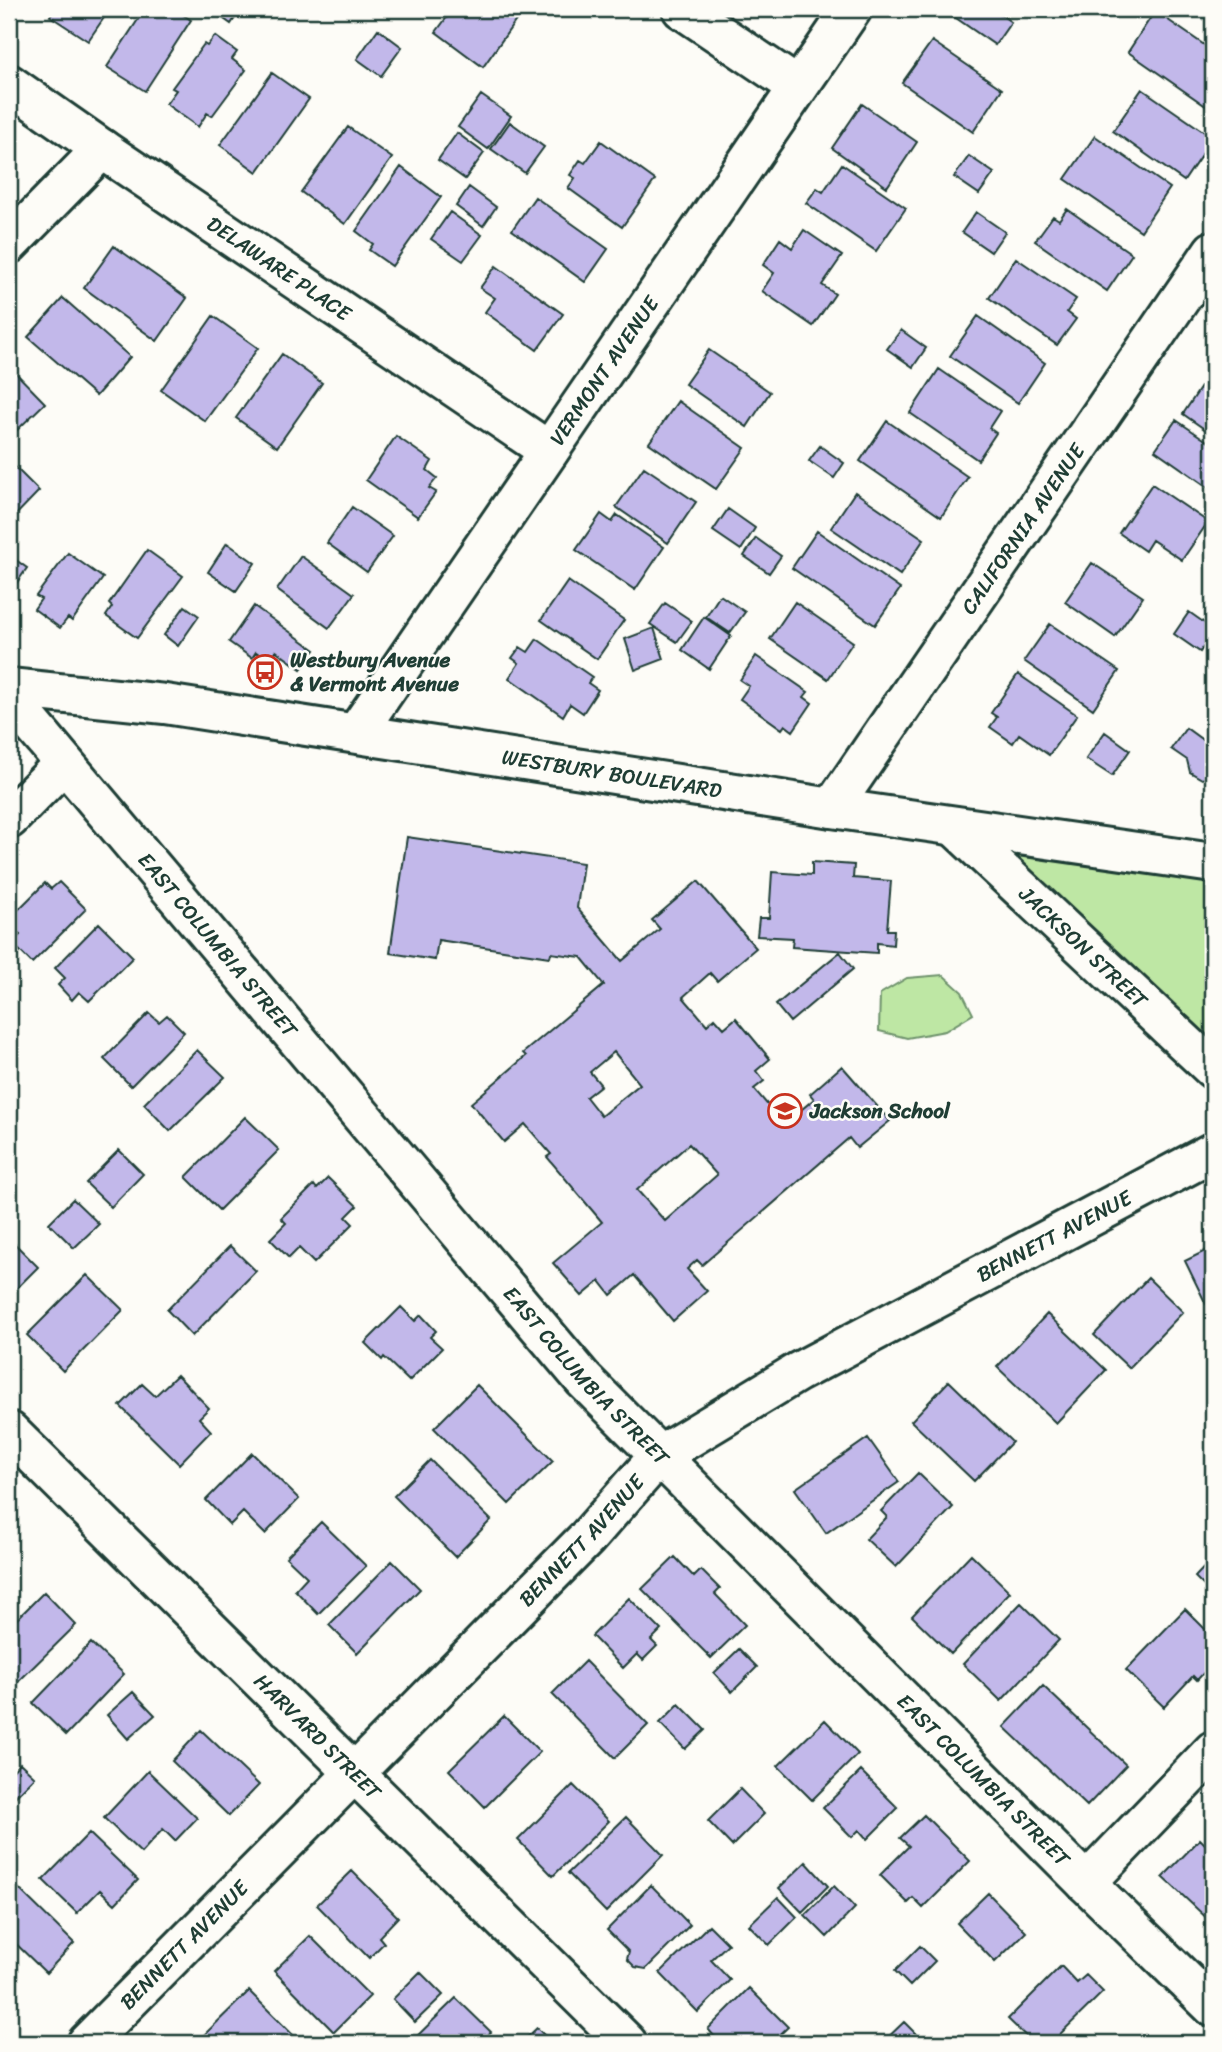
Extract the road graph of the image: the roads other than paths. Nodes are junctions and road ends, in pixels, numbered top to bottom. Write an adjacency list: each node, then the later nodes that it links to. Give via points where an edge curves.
1 (682, 9): 4 (street)
2 (852, 9): 4 (street, VERMONT AVENUE)
3 (9, 84): 5 (street, DELAWARE PLACE)
4 (798, 87): 8 (street, VERMONT AVENUE)
5 (102, 149): 6 (street); 8 (street, DELAWARE PLACE)
6 (9, 244)
7 (1213, 251): 13 (street, CALIFORNIA AVENUE)
8 (549, 451): 11 (street, VERMONT AVENUE)
9 (9, 688): 11 (street, WESTBURY BOULEVARD, via 164,704)
10 (9, 697): 12 (street, EAST COLUMBIA STREET)
11 (356, 733): 13 (street, WESTBURY BOULEVARD)
12 (64, 763): 14 (street); 20 (street, EAST COLUMBIA STREET, via 584,1380)
13 (832, 808): 15 (street, WESTBURY BOULEVARD)
14 (9, 819)
15 (954, 826): 16 (street, WESTBURY BOULEVARD); 17 (street, JACKSON STREET)
16 (1213, 863)
17 (1213, 1069)
18 (1213, 1152): 20 (street, BENNETT AVENUE, via 798,1372)
19 (9, 1431): 22 (street, HARVARD STREET)
20 (659, 1456): 22 (street, BENNETT AVENUE, via 587,1538); 23 (street, EAST COLUMBIA STREET)
21 (1213, 1751): 23 (street)
22 (353, 1772): 25 (street, BENNETT AVENUE); 26 (street, HARVARD STREET)
23 (1086, 1883): 24 (street, EAST COLUMBIA STREET)
24 (1213, 2007)
25 (87, 2043)
26 (627, 2043)

